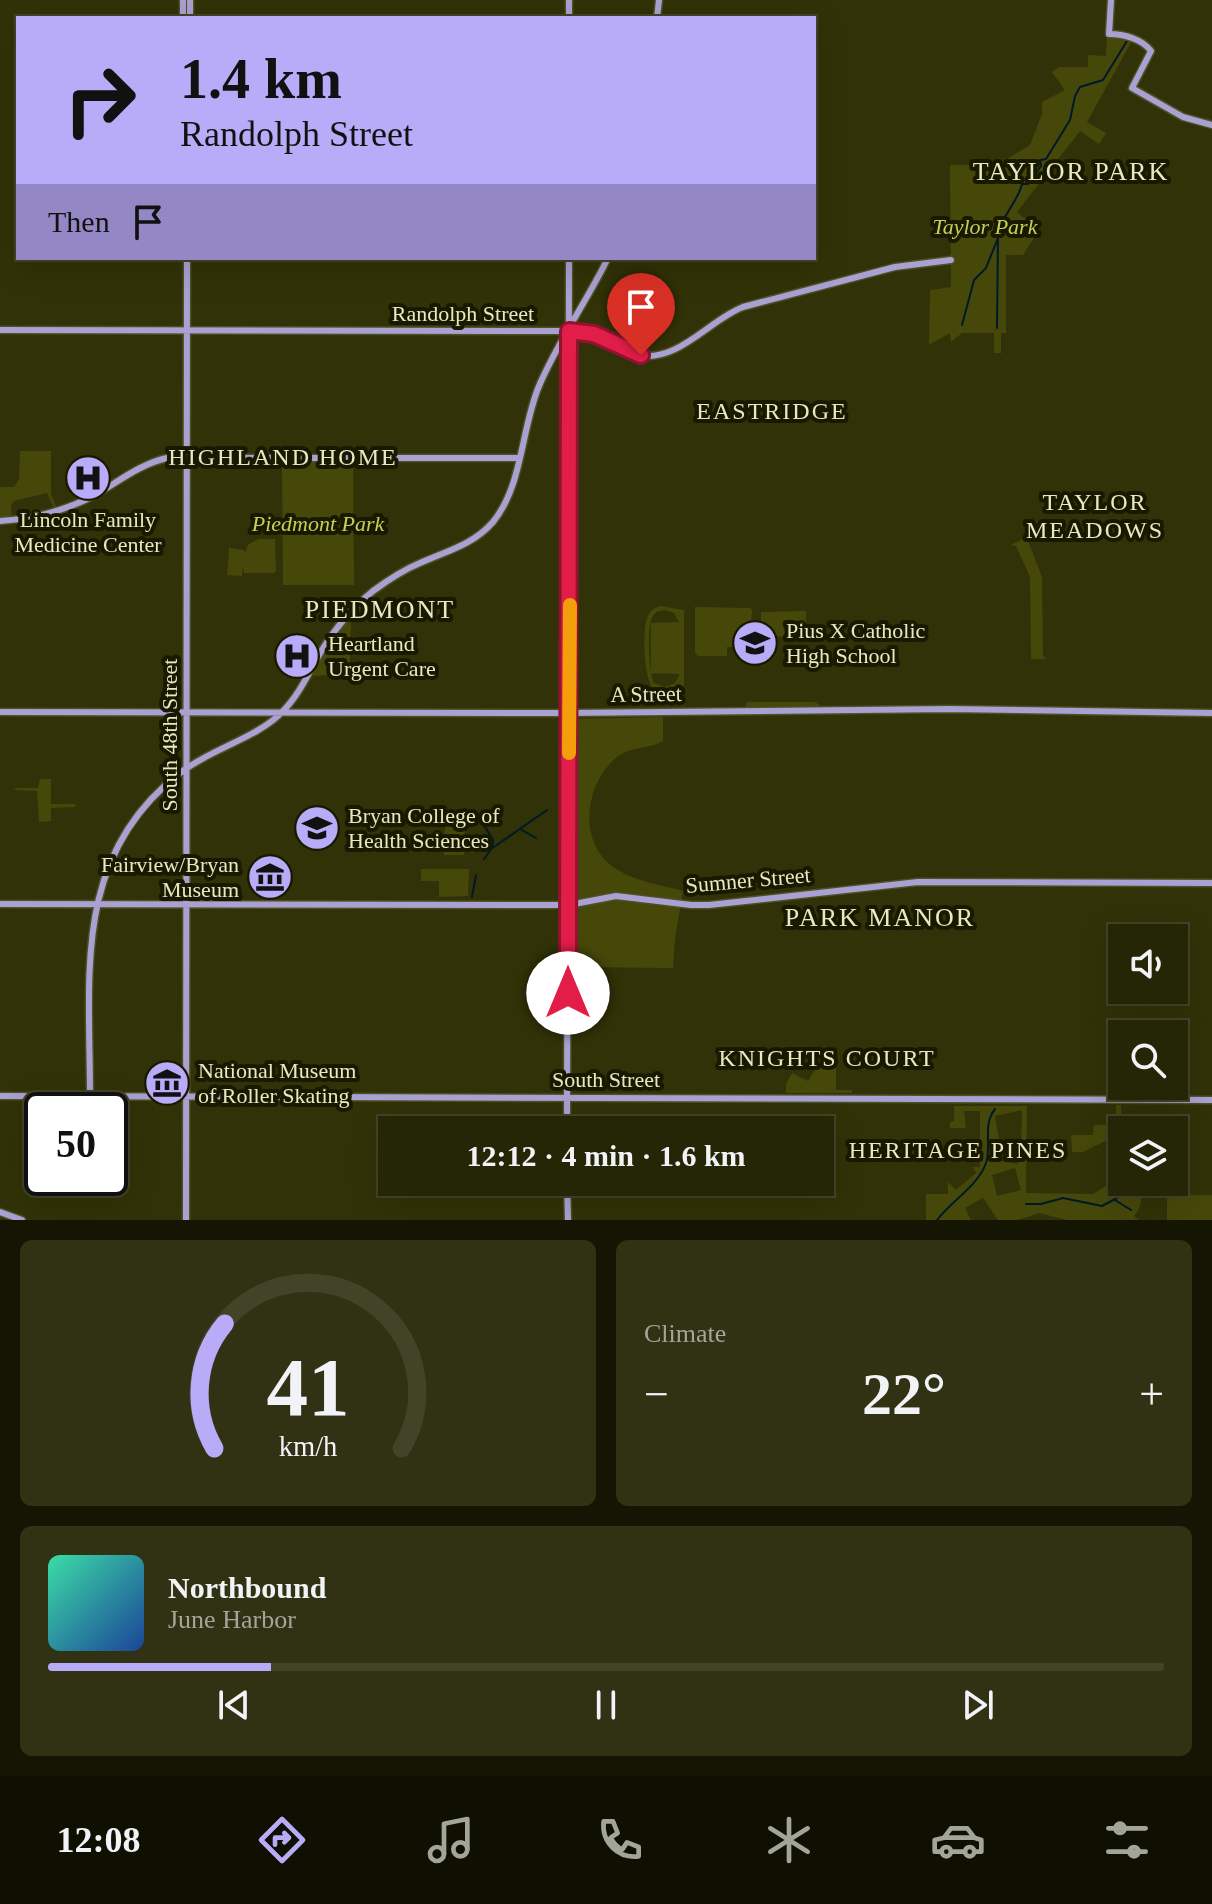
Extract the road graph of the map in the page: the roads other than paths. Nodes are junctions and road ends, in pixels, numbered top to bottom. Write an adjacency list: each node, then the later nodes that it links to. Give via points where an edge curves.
1 (1109, 2): 2 (main road, via 1109,34 1127,36 1150,50 1132,88 1187,119)
2 (1212, 125)
3 (187, 260): 10 (main road, South 48th Street)
4 (569, 260): 7 (main road)
5 (607, 260): 8 (main road)
6 (951, 260): 11 (main road, Randolph Street, via 909,264 743,307 659,355 636,354 594,334)
7 (569, 305): 8 (main road); 11 (main road)
8 (581, 308): 11 (main road)
9 (0, 330): 10 (main road, Randolph Street)
10 (187, 330): 11 (main road, Randolph Street); 12 (main road, South 48th Street)
11 (569, 331): 13 (main road, via 537,392); 18 (main road)
12 (187, 458): 13 (main road); 14 (main road, via 148,464 85,500 50,513); 17 (main road, South 48th Street)
13 (519, 458): 16 (main road, via 509,494 490,524 468,544 411,567 362,601 333,633)
14 (0, 521)
15 (0, 712): 17 (main road, A Street)
16 (283, 712): 17 (main road, A Street); 18 (main road, A Street); 20 (main road)
17 (188, 713): 20 (main road, South 48th Street)
18 (569, 713): 19 (main road, A Street, via 950,709); 25 (main road)
19 (1212, 715)
20 (187, 767): 23 (main road, via 132,823 105,873); 24 (main road, South 48th Street)
21 (1212, 883): 25 (main road, Sumner Street, via 918,882 709,905 628,896)
22 (0, 904): 23 (main road, Sumner Street)
23 (96, 904): 24 (main road, Sumner Street); 26 (main road)
24 (186, 904): 25 (main road, Sumner Street); 30 (main road, South 48th Street)
25 (569, 905): 31 (main road)
26 (90, 1092)
27 (0, 1096): 28 (main road, South Street)
28 (24, 1096)
29 (128, 1096): 30 (main road, South Street)
30 (185, 1096): 31 (main road, South Street); 37 (main road, South 48th Street)
31 (568, 1097): 32 (main road, South Street); 33 (main road)
32 (1212, 1100)
33 (567, 1116)
34 (567, 1196): 38 (main road)
35 (0, 1212): 36 (main road)
36 (22, 1220)
37 (184, 1220)
38 (568, 1220)

